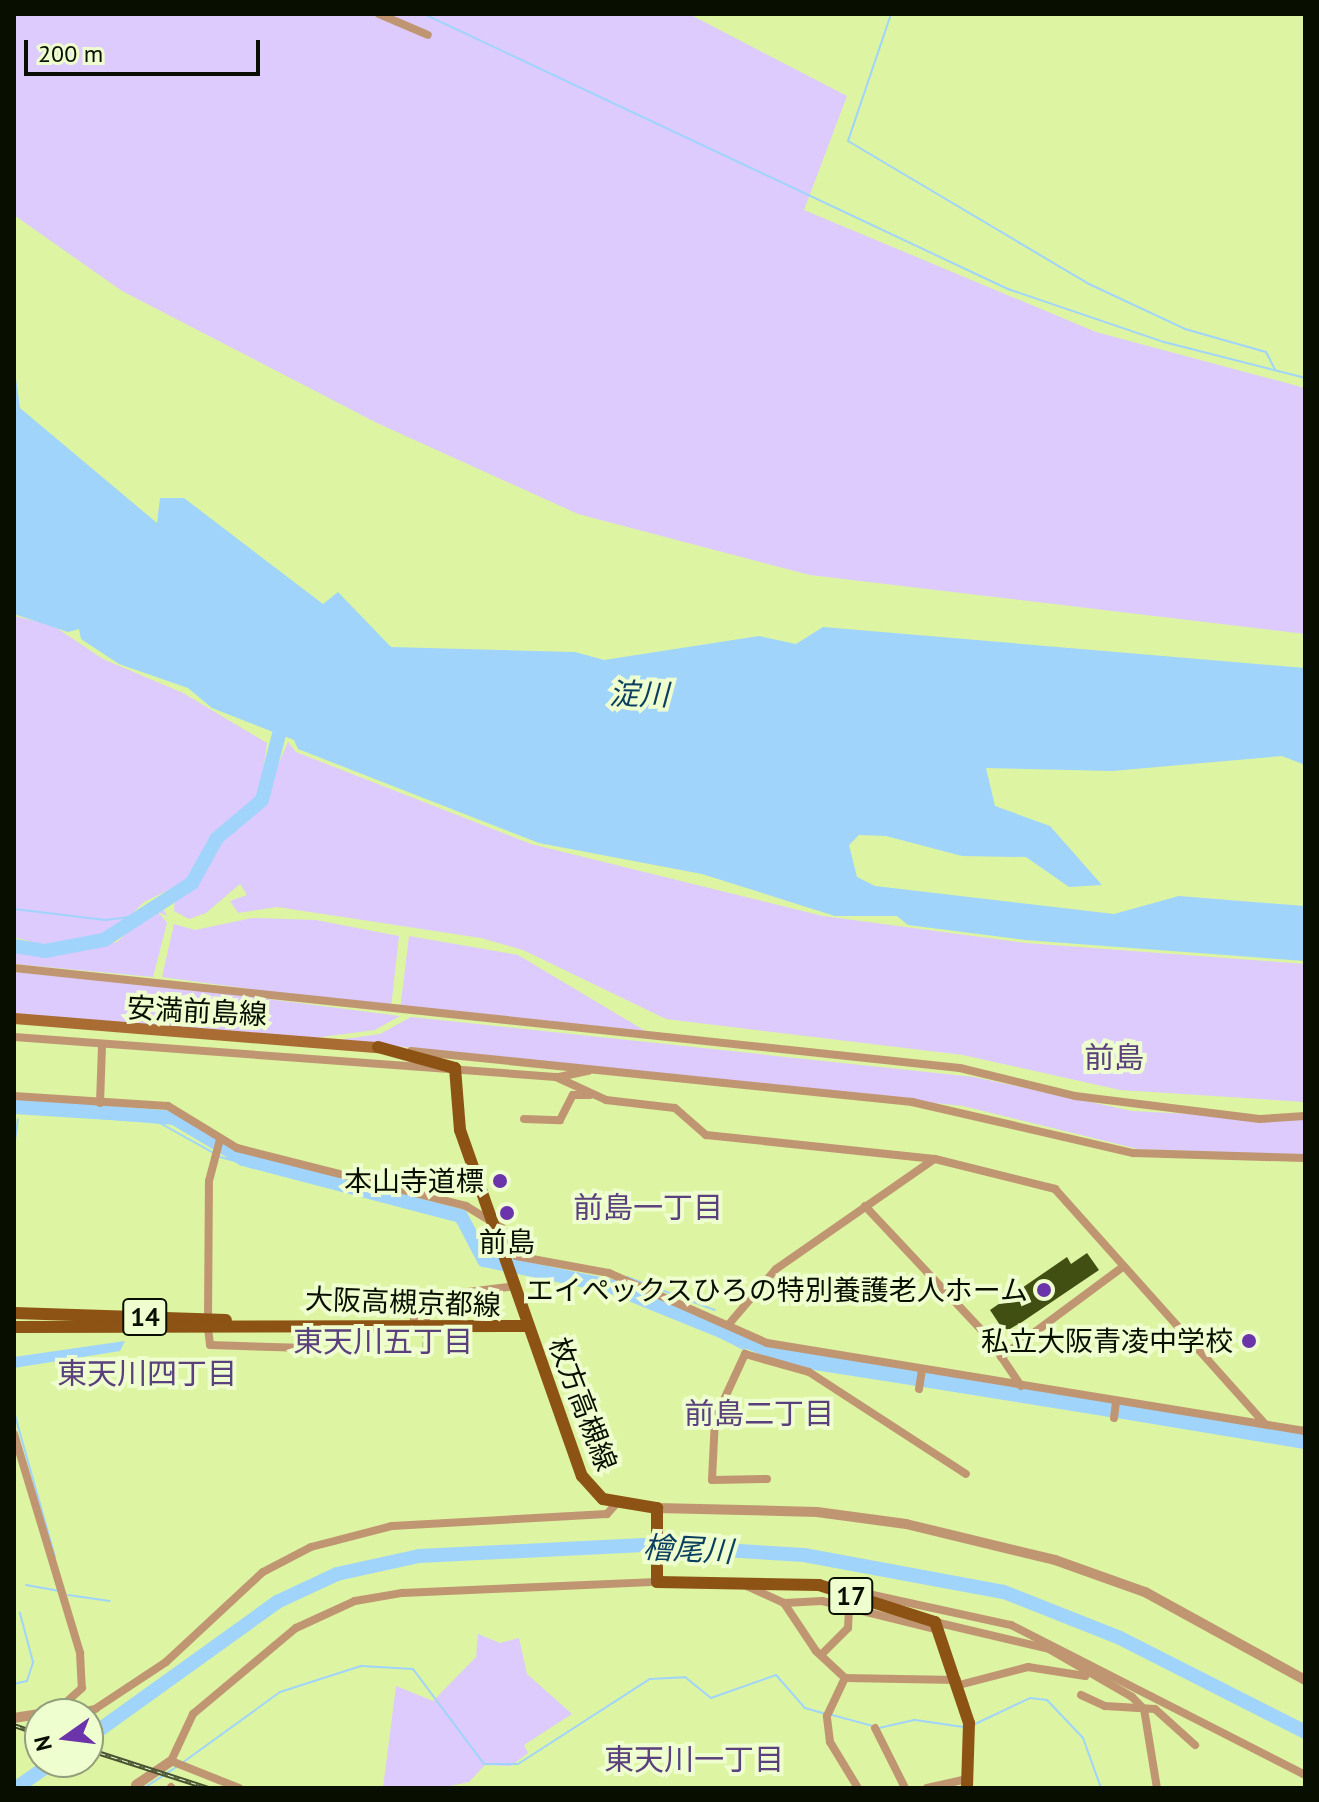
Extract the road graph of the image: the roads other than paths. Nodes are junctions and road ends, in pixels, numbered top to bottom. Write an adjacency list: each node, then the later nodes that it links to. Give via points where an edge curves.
1 (379, 14): 2 (street)
2 (428, 35)
3 (14, 968): 14 (street, via 960,1068 1075,1096 1260,1119)
4 (14, 1018): 7 (main road, 安満前島線)
5 (14, 1037): 6 (street)
6 (102, 1047): 8 (street); 13 (street)
7 (378, 1047): 8 (main road); 9 (street)
8 (455, 1068): 10 (street); 20 (main road, 枚方高槻線, via 460,1130)
9 (593, 1070): 10 (street); 17 (street, via 912,1102 1133,1153)
10 (556, 1077): 11 (street)
11 (594, 1094): 15 (street, via 573,1095 560,1120); 18 (street, via 675,1108 706,1135)
12 (14, 1097): 13 (street)
13 (100, 1103): 16 (street, via 168,1106)
14 (1305, 1116)
15 (524, 1119)
16 (220, 1139): 20 (street, via 466,1206); 27 (street, via 212,1152)
17 (1305, 1158)
18 (935, 1159): 19 (street); 22 (street, via 1055,1189)
19 (865, 1206): 28 (street, via 776,1269); 34 (street)
20 (495, 1227): 21 (street); 23 (main road, 枚方高槻線)
21 (521, 1257): 23 (street); 28 (street, via 609,1273)
22 (1120, 1269): 34 (street); 41 (street)
23 (516, 1284): 24 (street); 30 (main road, 枚方高槻線)
24 (436, 1296): 26 (street); 29 (street, via 416,1305)
25 (14, 1313): 27 (main road, 大阪高槻京都線 / 14)
26 (427, 1317)
27 (208, 1324): 29 (main road, 大阪高槻京都線 / 14); 31 (main road, 大阪高槻京都線 / 14); 33 (street, via 210,1345)
28 (729, 1324): 32 (street)
29 (413, 1325): 30 (main road, 大阪高槻京都線 / 14)
30 (527, 1326): 46 (main road, 枚方高槻線, via 582,1476 592,1492)
31 (14, 1327)
32 (767, 1343): 35 (street); 36 (street)
33 (307, 1348)
34 (1001, 1357): 37 (street)
35 (763, 1359): 44 (street, via 809,1372); 45 (street, via 745,1354 724,1389 711,1473 716,1481)
36 (922, 1369): 37 (street); 38 (street)
37 (1021, 1386): 39 (street)
38 (919, 1389)
39 (1116, 1401): 40 (street); 41 (street)
40 (1114, 1418)
41 (1265, 1424): 42 (street)
42 (1305, 1431)
43 (14, 1434): 60 (street, via 80,1653 82,1688)
44 (966, 1474)
45 (767, 1479)
46 (616, 1504): 47 (main road, 枚方高槻線); 61 (street, via 607,1514 392,1526 311,1547 263,1572 166,1662)
47 (657, 1508): 48 (main road); 57 (street, via 817,1512 906,1524 1055,1560 1145,1592)
48 (657, 1575): 49 (main road, 17); 65 (street, via 355,1601 296,1628 193,1714)
49 (741, 1582): 50 (main road, 17); 51 (street)
50 (819, 1585): 53 (main road, 17); 66 (street, via 1011,1625)
51 (784, 1603): 52 (street, via 822,1601); 54 (street)
52 (849, 1611): 53 (street); 54 (street, via 848,1628)
53 (937, 1626): 56 (street, via 1049,1649); 58 (main road)
54 (821, 1655): 55 (street)
55 (845, 1678): 58 (street); 70 (street, via 827,1716 830,1742)
56 (1093, 1678): 58 (street, via 1028,1667); 62 (street)
57 (1305, 1680)
58 (958, 1682): 67 (main road, via 970,1725)
59 (1081, 1695): 62 (street, via 1105,1706)
60 (71, 1698)
61 (104, 1703)
62 (1139, 1704): 64 (street, via 1170,1719); 73 (street)
63 (875, 1728): 71 (street)
64 (1195, 1745)
65 (171, 1761): 68 (street); 69 (street)
66 (1305, 1775)
67 (967, 1783): 72 (street)
68 (132, 1787)
69 (239, 1788)
70 (858, 1788)
71 (905, 1788)
72 (927, 1788)
73 (1157, 1788)

